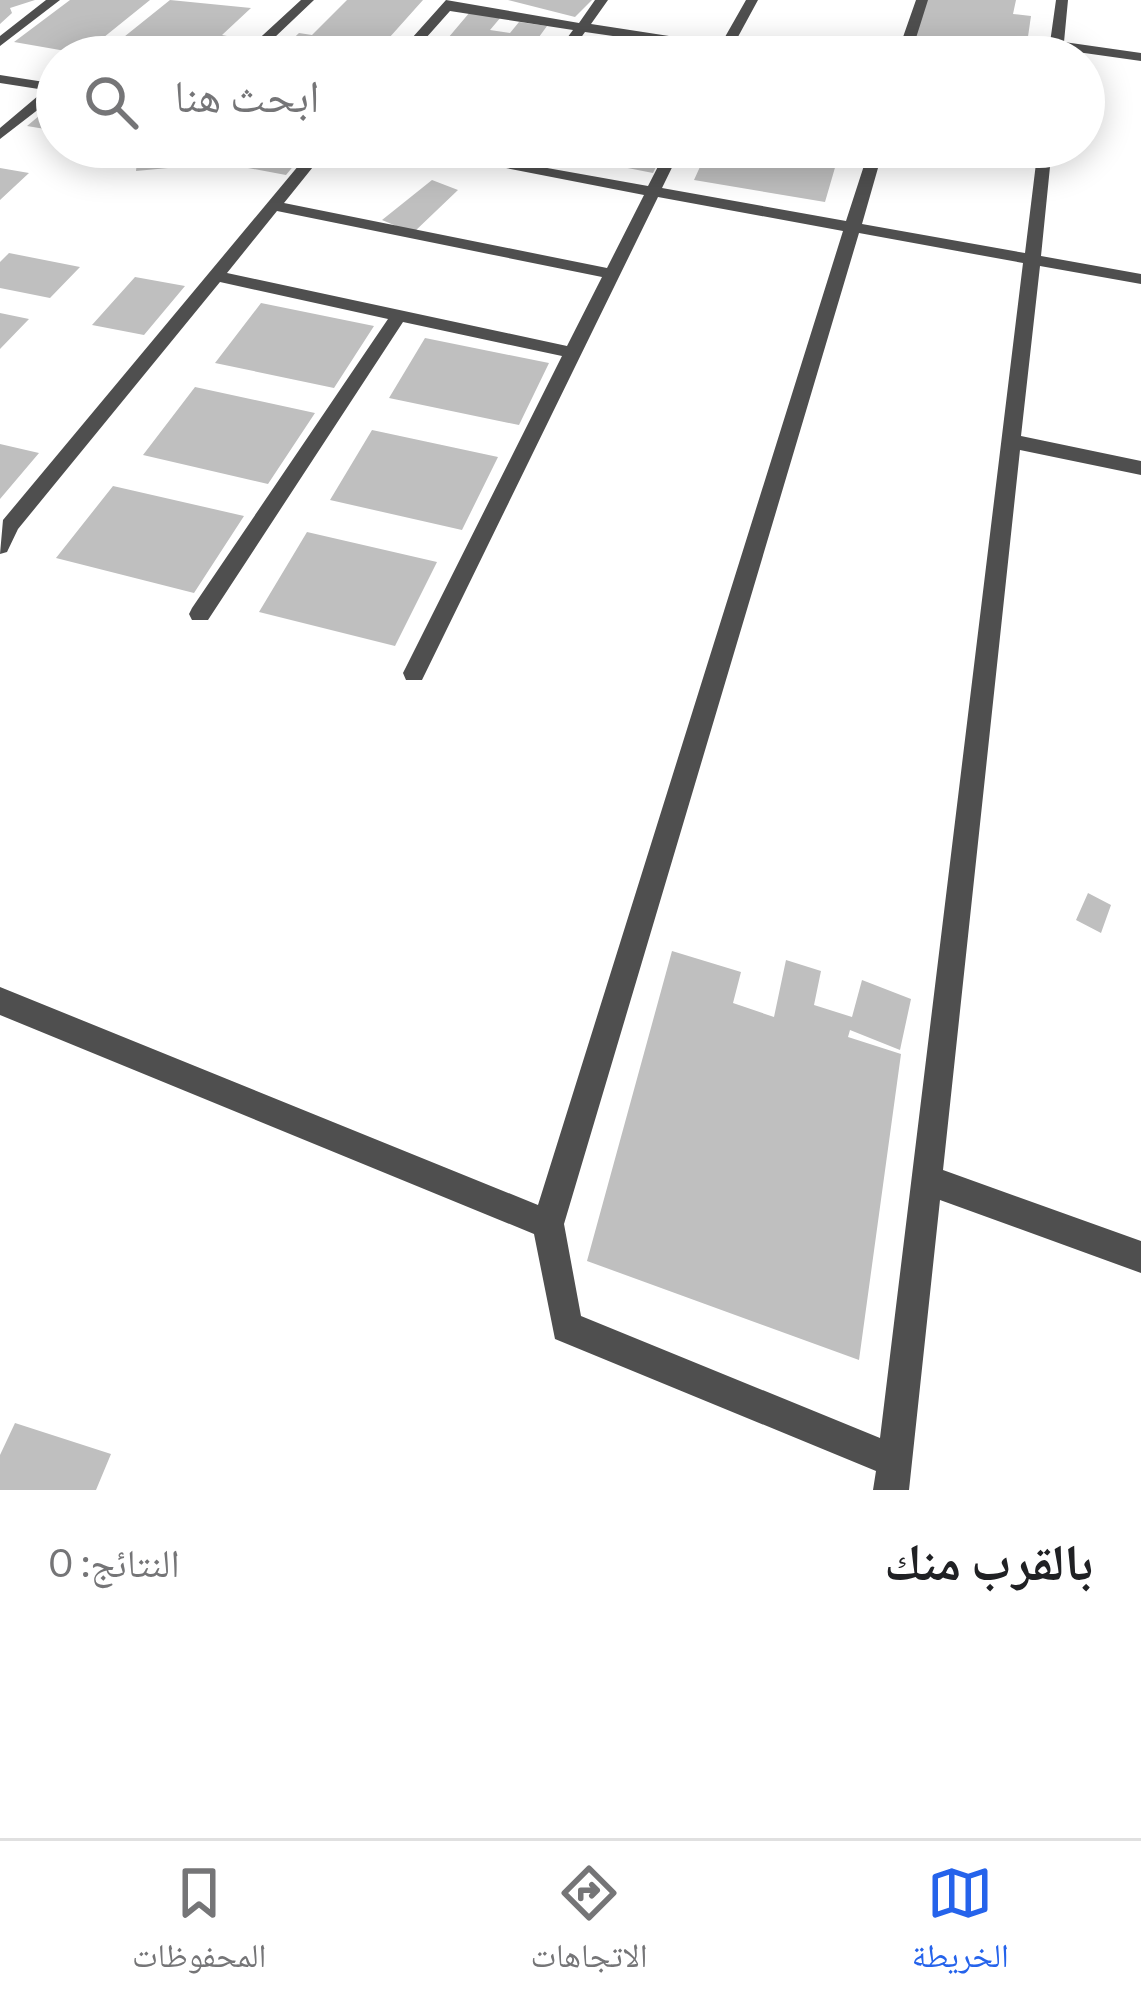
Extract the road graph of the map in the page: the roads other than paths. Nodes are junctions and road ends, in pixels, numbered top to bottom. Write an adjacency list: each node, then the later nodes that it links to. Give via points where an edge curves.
1 (54, 0): 16 (street)
2 (308, 0): 9 (street)
3 (602, 0): 8 (street)
4 (752, 0): 13 (street)
5 (922, 0): 14 (street)
6 (1062, 0): 15 (street)
7 (450, 3): 8 (street); 10 (street)
8 (580, 27): 11 (street); 12 (street)
9 (269, 36)
10 (421, 36)
11 (574, 36)
12 (629, 36)
13 (732, 36)
14 (910, 36)
15 (1058, 36)
16 (0, 42)
17 (1105, 54): 18 (street)
18 (1141, 57)
19 (0, 79): 20 (street)
20 (36, 85)
21 (36, 105): 22 (street)
22 (0, 135)
23 (305, 168): 29 (street)
24 (557, 168): 28 (street)
25 (664, 168): 28 (street)
26 (871, 168): 30 (street)
27 (1043, 168): 31 (street)
28 (653, 190): 30 (street); 32 (street)
29 (274, 206): 32 (street); 33 (street)
30 (854, 225): 31 (street); 44 (street)
31 (1033, 257): 34 (street); 37 (street)
32 (612, 274): 36 (street)
33 (216, 276): 35 (street); 39 (street)
34 (1141, 279)
35 (399, 316): 36 (street); 40 (street)
36 (573, 353): 41 (street)
37 (1011, 441): 38 (street); 43 (street)
38 (1141, 467)
39 (0, 546)
40 (200, 614)
41 (414, 673)
42 (0, 1001): 44 (street)
43 (927, 1180): 45 (street); 46 (street)
44 (548, 1224): 46 (street, via 567,1327)
45 (1141, 1257)
46 (893, 1476)

